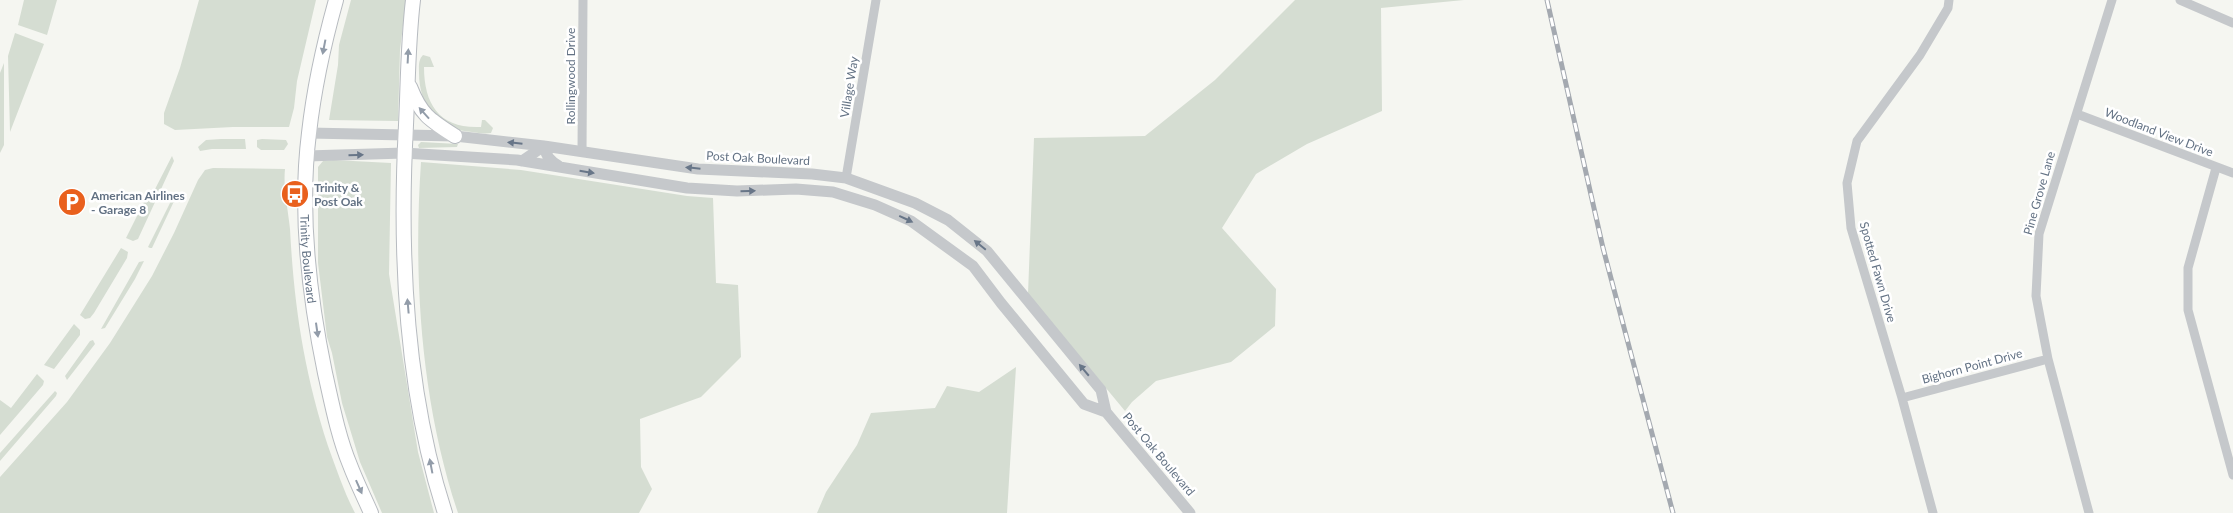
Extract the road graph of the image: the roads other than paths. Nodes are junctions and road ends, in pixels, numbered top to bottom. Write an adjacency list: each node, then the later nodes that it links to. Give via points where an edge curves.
1 (336, 0): 11 (main road, Trinity Boulevard, one-way to 11)
2 (413, 0): 9 (main road, one-way to 2)
3 (583, 0): 15 (street, Rollingwood Drive)
4 (876, 0): 22 (street, Village Way)
5 (1949, 0): 25 (street, Spotted Fawn Drive, via 1948,8 1920,54 1857,141 1847,184 1851,228)
6 (2112, 0): 10 (street, Pine Grove Lane)
7 (2180, 0): 8 (street)
8 (2233, 23)
9 (406, 79): 12 (main road); 13 (main road, one-way to 9, via 431,121 417,106)
10 (2077, 114): 20 (street, Woodland View Drive); 24 (street, Pine Grove Lane, via 2039,234 2036,296)
11 (309, 133): 12 (street, Post Oak Boulevard); 17 (main road, Trinity Boulevard)
12 (405, 134): 13 (street, Post Oak Boulevard); 16 (main road)
13 (455, 136): 14 (street, Post Oak Boulevard, one-way to 13)
14 (544, 146): 15 (street, Post Oak Boulevard); 18 (street); 19 (street, via 551,161)
15 (582, 152): 22 (street, Post Oak Boulevard, one-way to 15, via 698,169)
16 (404, 153): 17 (street, Post Oak Boulevard, one-way to 16); 18 (street, Post Oak Boulevard); 29 (main road, one-way to 16, via 434,478 414,379 404,230)
17 (307, 156): 28 (main road, Trinity Boulevard, one-way to 28, via 308,265 317,335 332,406 349,463)
18 (522, 161): 19 (street, Post Oak Boulevard)
19 (560, 167): 23 (street, Post Oak Boulevard, one-way to 23, via 687,188 738,191 796,189)
20 (2216, 168): 21 (street, Woodland View Drive); 27 (street, via 2188,268 2188,310)
21 (2233, 173)
22 (846, 178): 23 (street); 26 (street, Post Oak Boulevard, one-way to 22, via 1101,390 987,250 948,220 915,203)
23 (845, 196): 26 (street, Post Oak Boulevard, one-way to 26, via 912,221 973,266 1084,404)
24 (2048, 359): 25 (street, Bighorn Point Drive); 32 (street, Pine Grove Lane)
25 (1902, 398): 31 (street, Spotted Fawn Drive)
26 (1106, 412): 30 (street, Post Oak Boulevard)
27 (2233, 475)
28 (371, 513)
29 (445, 513)
30 (1190, 513)
31 (1933, 513)
32 (2089, 513)

